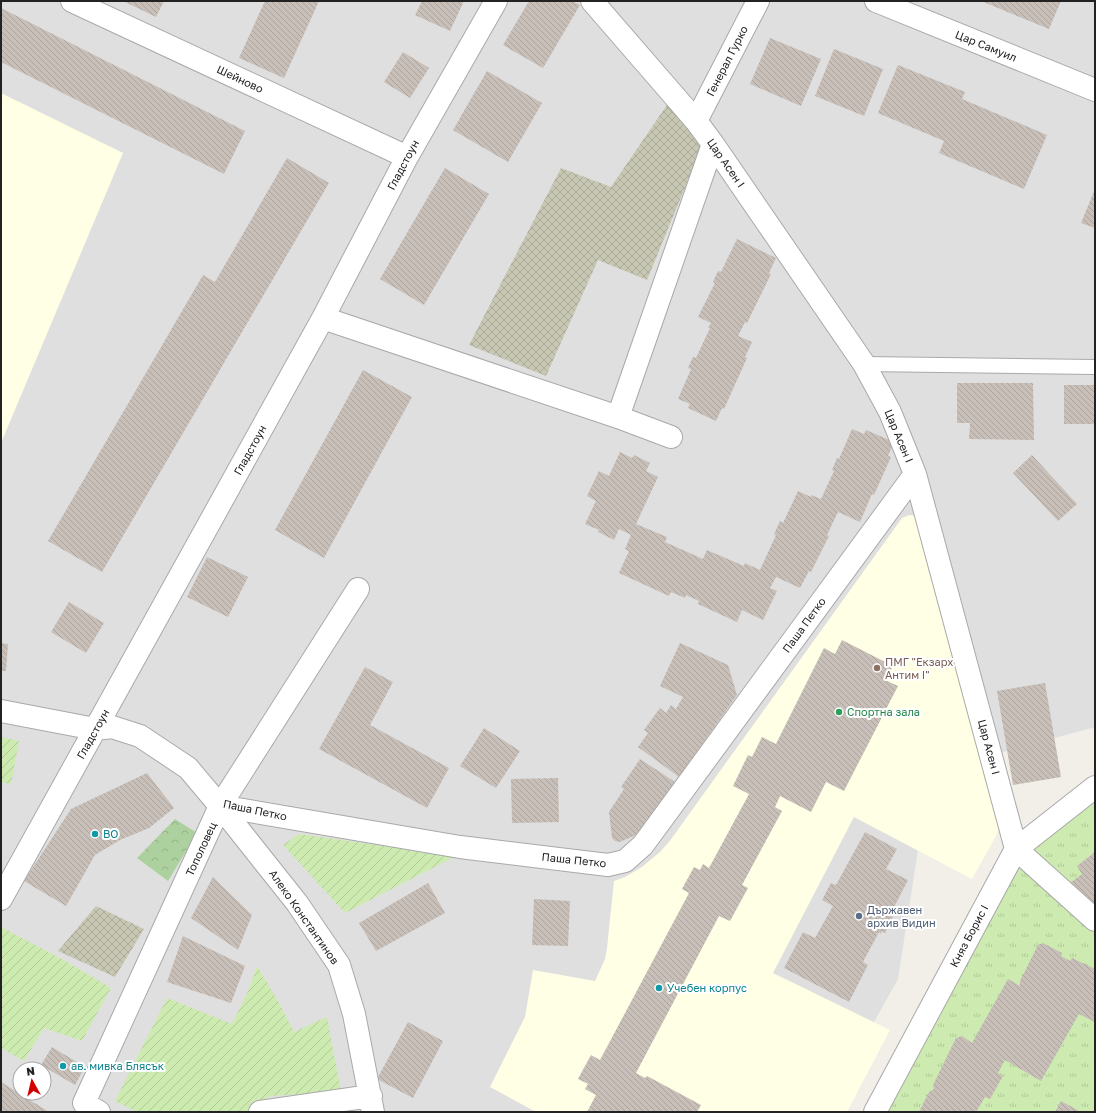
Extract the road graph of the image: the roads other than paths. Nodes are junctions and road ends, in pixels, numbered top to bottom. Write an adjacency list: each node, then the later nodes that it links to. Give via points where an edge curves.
1 (72, 1): 9 (street, Шейново)
2 (496, 1): 9 (street, Гладстоун)
3 (592, 1): 7 (street, Цар Асен I)
4 (758, 1): 7 (street, Генерал Гурко)
5 (876, 1): 6 (street, Цар Самуил)
6 (1095, 90)
7 (696, 122): 8 (street, Цар Асен I)
8 (713, 144): 11 (street, Цар Асен I); 13 (street)
9 (407, 157): 10 (street, Гладстоун)
10 (323, 318): 13 (street); 18 (street, Гладстоун)
11 (864, 364): 12 (lane); 15 (street, Цар Асен I, via 890,412)
12 (1095, 367)
13 (618, 417): 14 (street)
14 (671, 437)
15 (915, 474): 20 (street, Паша Петко, via 643,845 625,861 608,865 460,847); 21 (street, Цар Асен I)
16 (358, 589): 20 (street, Тополовец)
17 (1, 711): 18 (street, Паша Петко)
18 (95, 729): 20 (street, Паша Петко, via 112,727 140,736 188,768); 22 (street, Гладстоун)
19 (1095, 787): 21 (street, Княз Борис I)
20 (220, 806): 24 (street, Алеко Константинов, via 297,903 339,965 354,1014); 25 (street, Тополовец)
21 (1016, 849): 23 (street); 27 (street, Княз Борис I)
22 (1, 899)
23 (1095, 920)
24 (372, 1104): 26 (street)
25 (92, 1108)
26 (260, 1112)
27 (875, 1112)

